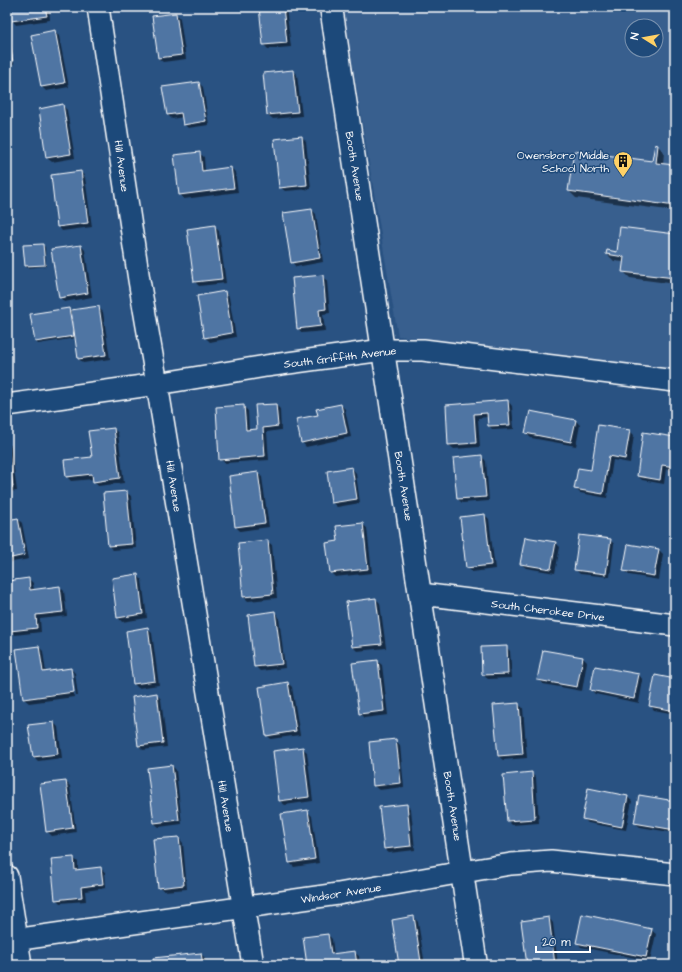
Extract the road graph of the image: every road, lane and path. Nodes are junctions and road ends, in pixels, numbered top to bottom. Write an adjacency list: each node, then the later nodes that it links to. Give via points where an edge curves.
1 (98, 7): 5 (street, Hill Avenue)
2 (331, 7): 3 (street, Booth Avenue)
3 (383, 350): 4 (street, South Griffith Avenue, via 423,350); 5 (street, South Griffith Avenue); 7 (street, Booth Avenue)
4 (675, 381)
5 (157, 384): 6 (street, South Griffith Avenue); 12 (street, Hill Avenue)
6 (7, 405)
7 (421, 594): 8 (street, South Cherokee Drive); 9 (street, Booth Avenue)
8 (675, 625)
9 (463, 872): 10 (street, Windsor Avenue, via 551,861); 12 (street, Windsor Avenue); 16 (street, Booth Avenue)
10 (675, 874)
11 (7, 876): 13 (street)
12 (243, 908): 13 (street, Windsor Avenue); 15 (street, Hill Avenue)
13 (12, 940): 14 (street)
14 (21, 965)
15 (253, 965)
16 (476, 965)

